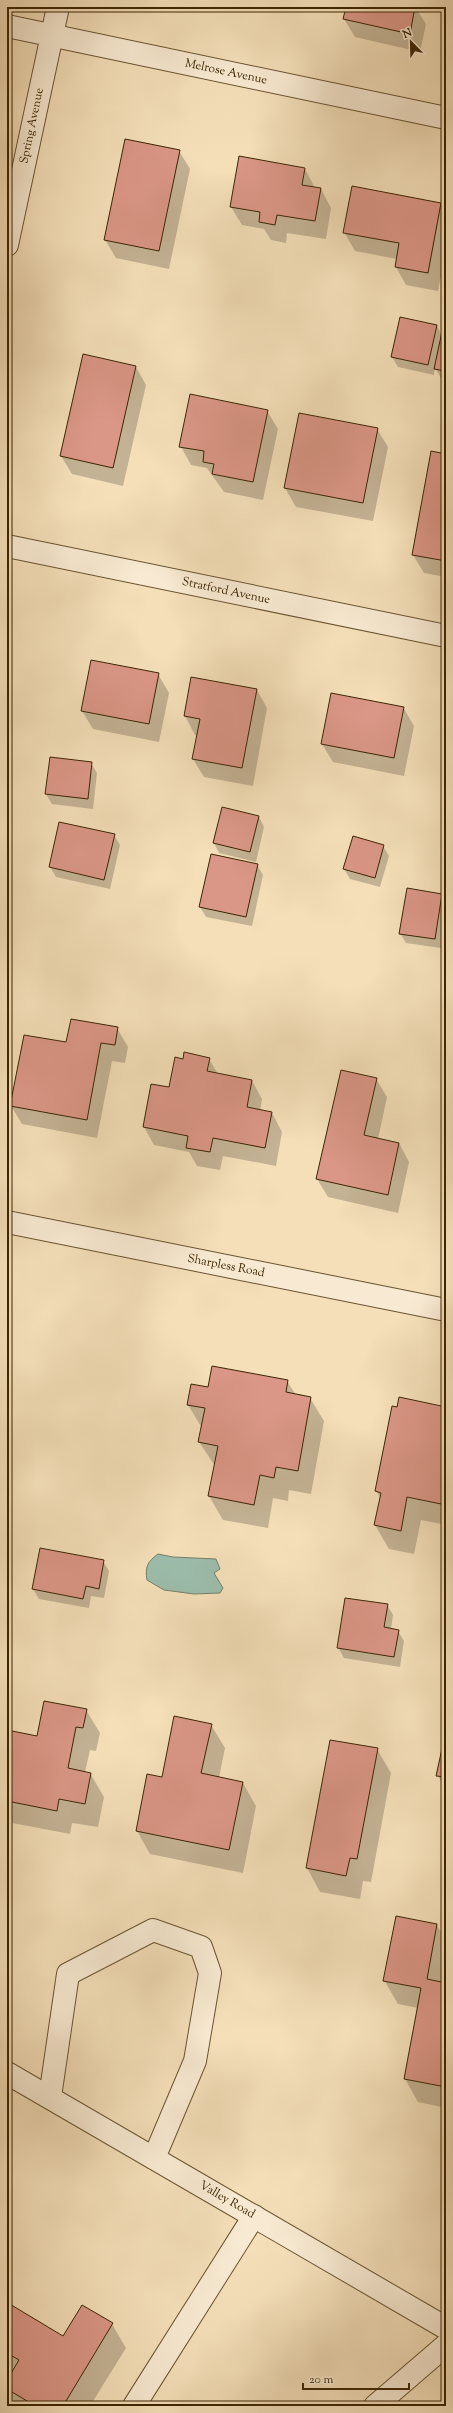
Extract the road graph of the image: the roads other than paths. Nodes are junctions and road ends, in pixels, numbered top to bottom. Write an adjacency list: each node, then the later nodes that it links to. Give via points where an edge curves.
1 (58, 7): 3 (street, Spring Avenue)
2 (7, 26): 3 (street, Melrose Avenue)
3 (52, 36): 4 (street, Melrose Avenue); 5 (street, Spring Avenue)
4 (446, 118)
5 (7, 246)
6 (7, 546): 7 (street, Stratford Avenue)
7 (446, 636)
8 (7, 1222): 9 (street, Sharpless Road)
9 (446, 1310)
10 (7, 2073): 11 (street, Valley Road)
11 (50, 2097): 12 (street, Valley Road); 12 (street, via 68,1974 153,1930 201,1947 210,1973 195,2061)
12 (154, 2158): 13 (street, Valley Road)
13 (254, 2216): 14 (street, Valley Road); 16 (street)
14 (446, 2328)
15 (446, 2345): 17 (street)
16 (134, 2406)
17 (375, 2406)

